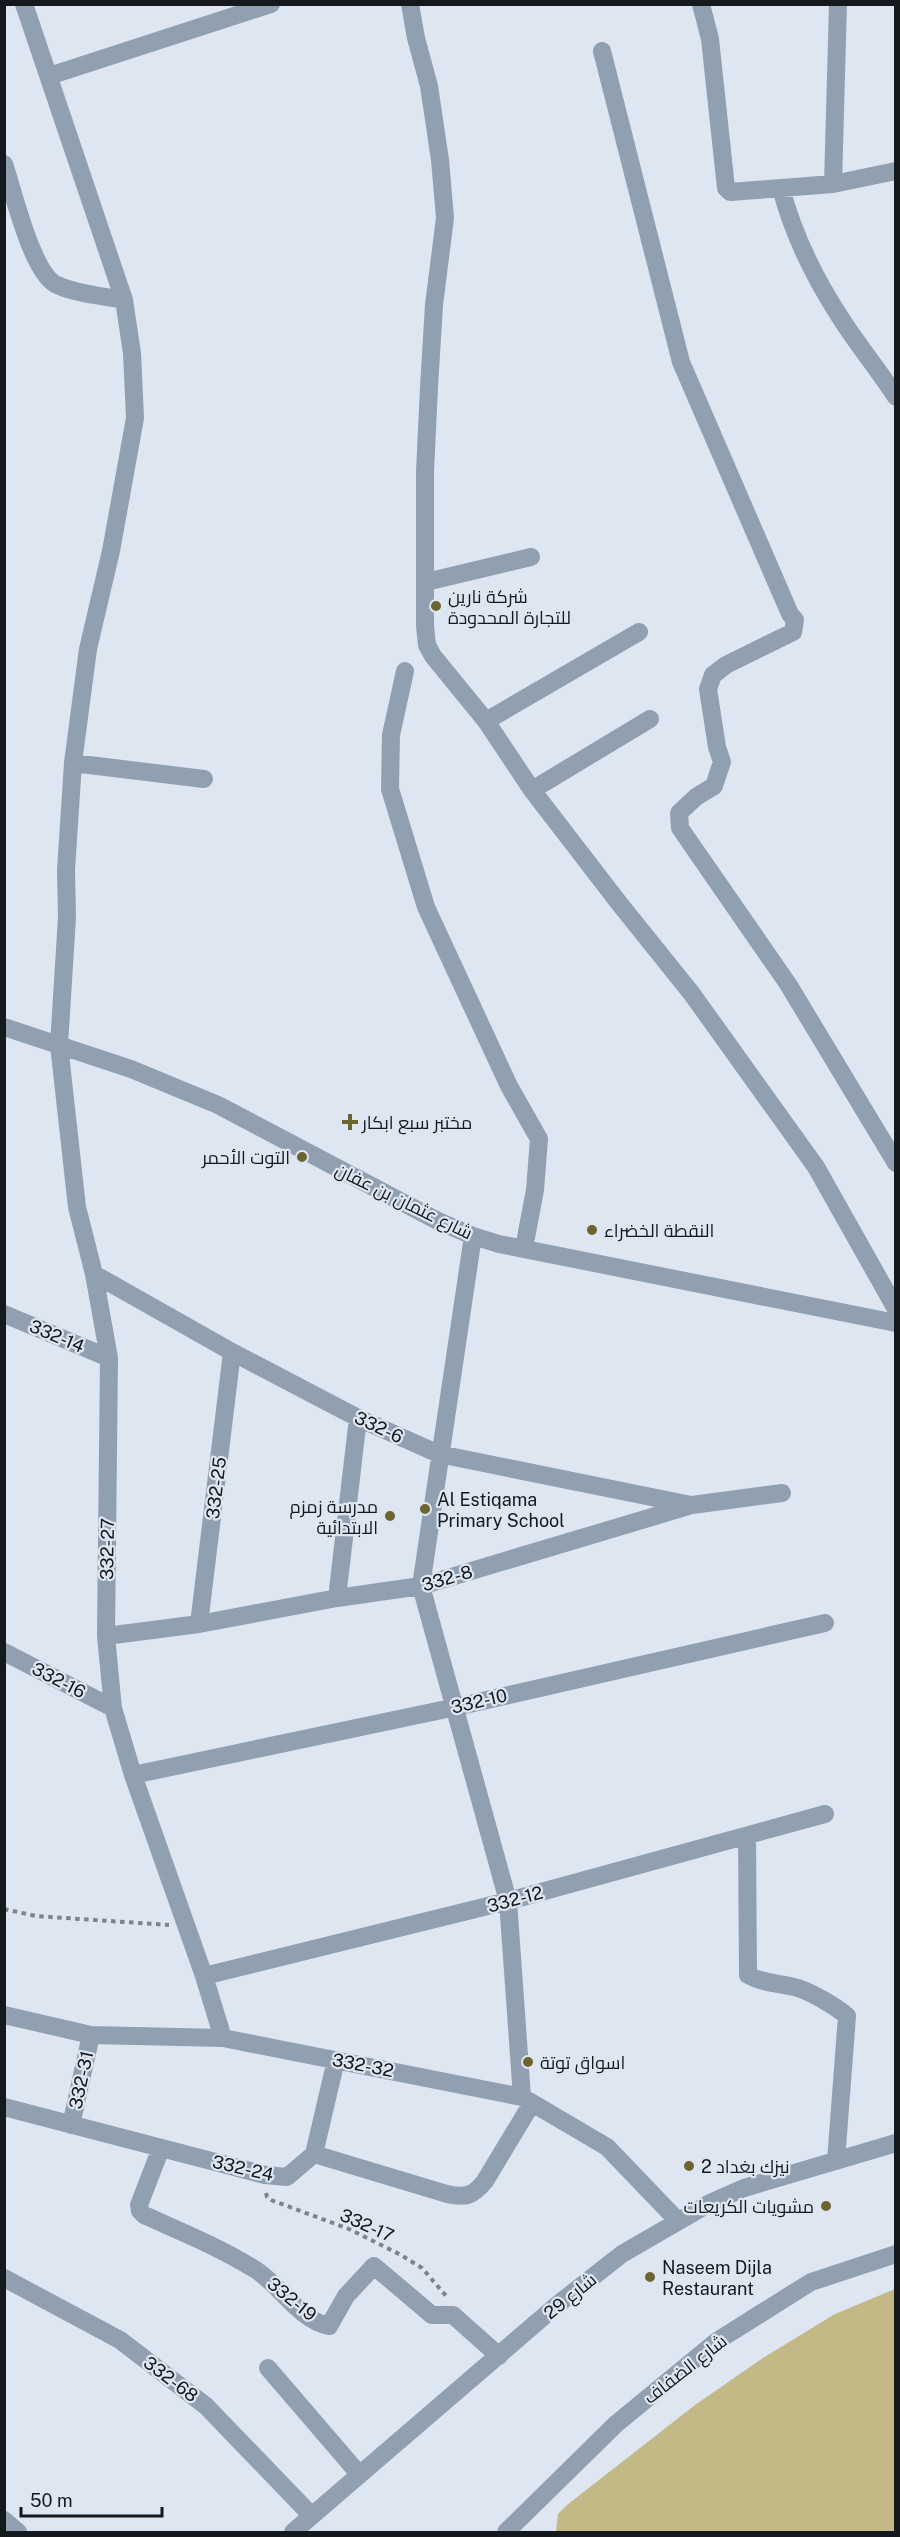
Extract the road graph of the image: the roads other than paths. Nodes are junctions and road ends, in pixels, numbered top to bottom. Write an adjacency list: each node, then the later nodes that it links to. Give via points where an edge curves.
1 (24, 4): 7 (street, 332-27)
2 (271, 4): 7 (street)
3 (410, 4): 15 (street, via 429,87 445,218 429,387)
4 (701, 4): 11 (street, via 710,39 726,188 730,192)
5 (838, 4): 10 (street)
6 (602, 51): 25 (street, via 681,362 795,621 793,632 712,675 708,689 722,762 714,786 679,813 680,828 788,984)
7 (49, 76): 12 (street, 332-27)
8 (4, 164): 12 (street, via 42,272 55,284)
9 (896, 171): 10 (street)
10 (833, 184): 11 (street)
11 (781, 188): 13 (street, via 789,219 812,270)
12 (124, 300): 20 (street, 332-27, via 132,353 135,418 88,649)
13 (896, 396)
14 (531, 557): 15 (street)
15 (426, 582): 19 (street, via 427,645)
16 (639, 633): 19 (street)
17 (405, 671): 27 (street, via 391,735 390,789 426,907 509,1086 539,1139)
18 (650, 718): 22 (street)
19 (486, 721): 22 (street)
20 (73, 764): 21 (street); 24 (street, 332-27)
21 (204, 779)
22 (532, 790): 29 (street, via 692,994 816,1167)
23 (4, 1027): 24 (street, شارع عثمان بن عفان)
24 (59, 1045): 26 (street, شارع عثمان بن عفان, via 219,1105); 28 (street, 332-27, via 77,1206)
25 (896, 1163)
26 (473, 1236): 27 (street, شارع عثمان بن عفان); 35 (street)
27 (524, 1248): 31 (street, شارع عثمان بن عفان)
28 (94, 1274): 32 (street, 332-6); 33 (street, 332-27)
29 (896, 1309)
30 (4, 1314): 33 (street, 332-14)
31 (896, 1323)
32 (232, 1352): 34 (street, 332-6); 41 (street, 332-25)
33 (109, 1358): 42 (street, 332-27)
34 (358, 1418): 35 (street, 332-6); 39 (street)
35 (439, 1454): 37 (street, 332-6); 38 (street)
36 (782, 1492): 37 (street, 332-8)
37 (692, 1505): 38 (street, 332-8)
38 (421, 1586): 39 (street, 332-8); 44 (street)
39 (337, 1598): 41 (street, 332-8)
40 (825, 1623): 44 (street, 332-10)
41 (199, 1624): 42 (street, 332-8)
42 (106, 1636): 45 (street, 332-27)
43 (4, 1652): 45 (street, 332-16)
44 (456, 1707): 46 (street, 332-10); 49 (street)
45 (113, 1708): 46 (street, 332-27)
46 (133, 1775): 50 (street, 332-27)
47 (825, 1814): 48 (street, 332-12)
48 (747, 1836): 49 (street, 332-12); 61 (street, via 748,1976 798,1989 837,2007 847,2016)
49 (508, 1901): 50 (street, 332-12); 55 (street)
50 (204, 1976): 53 (street, 332-27)
51 (4, 2015): 52 (street, 332-32)
52 (91, 2035): 53 (street, 332-32); 57 (street, 332-31)
53 (223, 2038): 54 (street, 332-32)
54 (336, 2060): 55 (street, 332-32); 60 (street)
55 (527, 2100): 60 (street, via 485,2181 465,2197); 62 (street, 332-32, via 607,2147)
56 (4, 2107): 57 (street, 332-24)
57 (71, 2125): 59 (street, 332-24)
58 (896, 2143): 61 (street, شارع 29)
59 (161, 2148): 60 (street, 332-24, via 287,2177); 65 (street, 332-19, via 140,2211 259,2271 306,2315 329,2325 346,2296 374,2266 432,2315 453,2315)
60 (314, 2154)
61 (836, 2161): 62 (street, شارع 29, via 744,2188)
62 (678, 2221): 65 (street, شارع 29, via 622,2254)
63 (896, 2254): 72 (street, شارع الضفاف, via 811,2282 717,2341 616,2424)
64 (4, 2277): 68 (street, 332-68, via 120,2340 206,2406)
65 (499, 2356): 67 (street, شارع 29)
66 (268, 2368): 67 (street)
67 (360, 2474): 68 (street, شارع 29)
68 (311, 2515): 71 (street, شارع 29)
69 (4, 2520): 70 (street)
70 (18, 2532)
71 (293, 2532)
72 (506, 2532)

